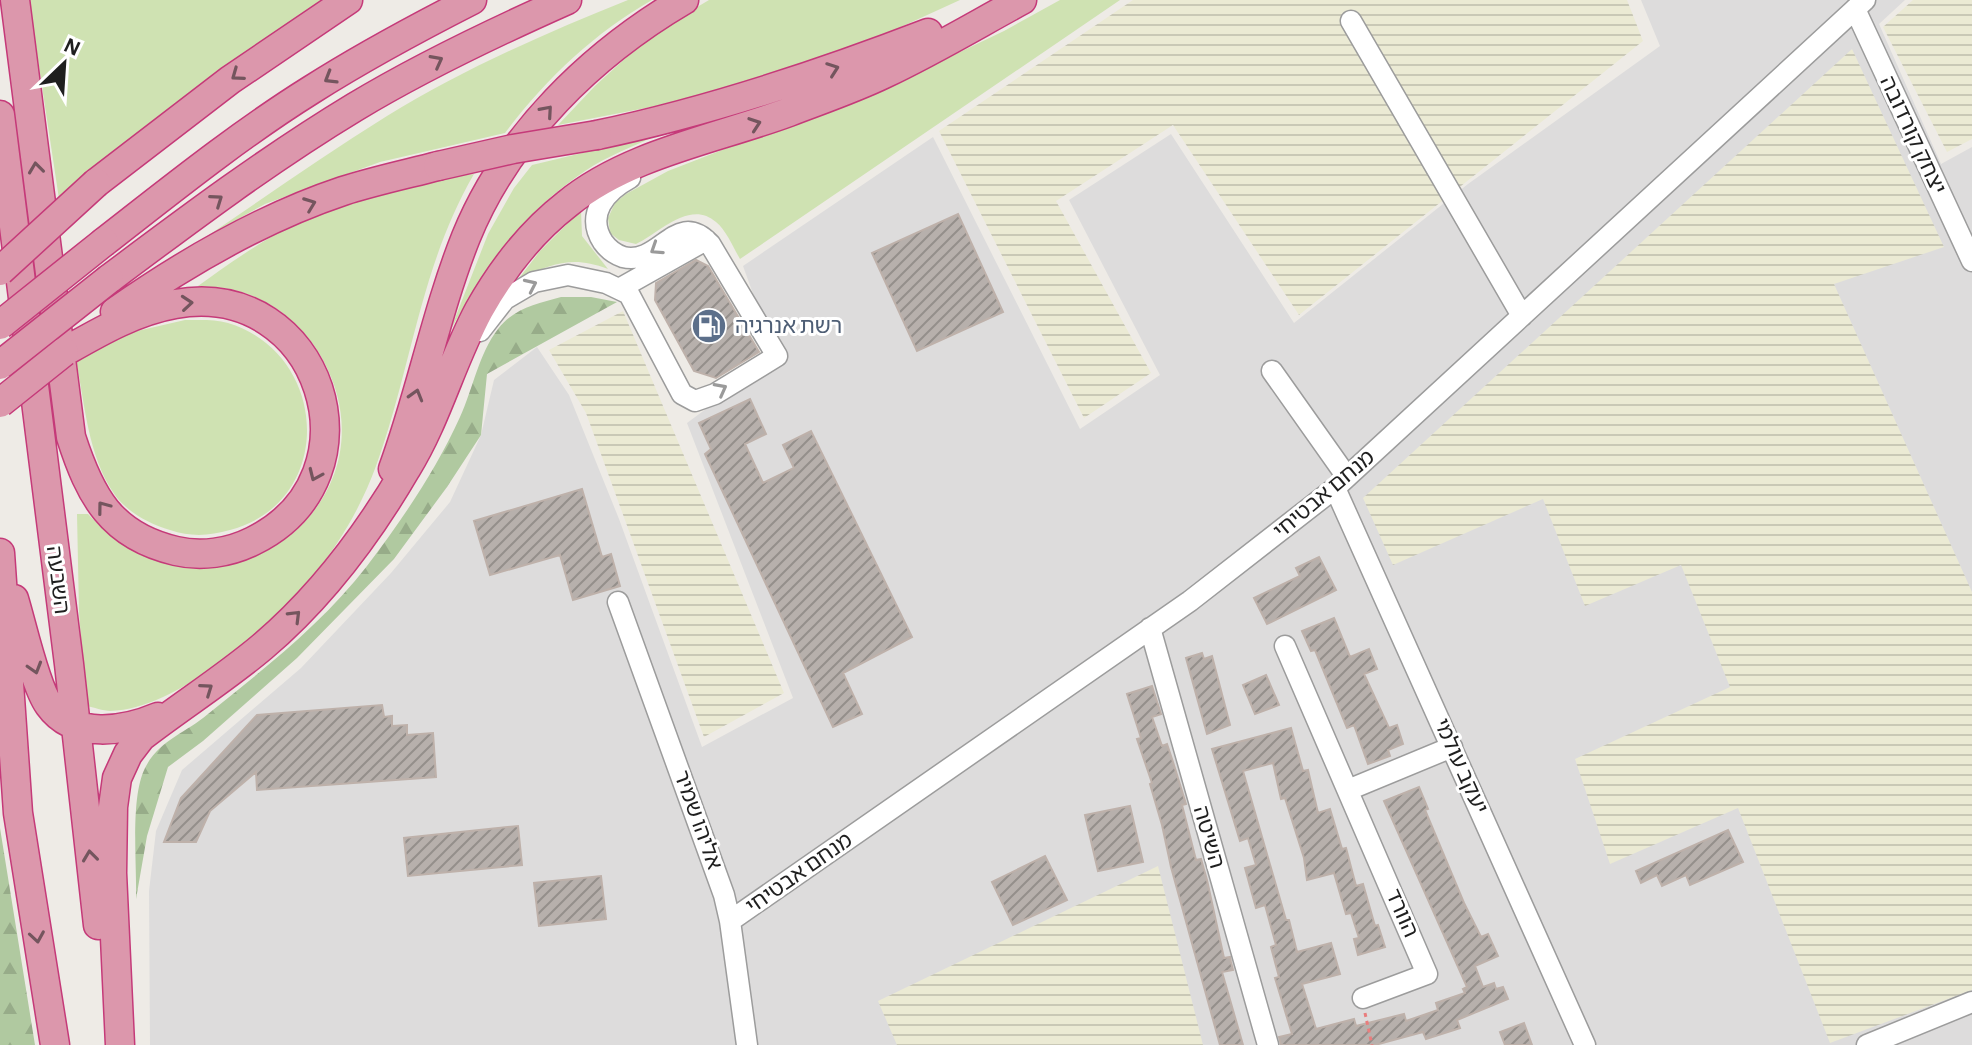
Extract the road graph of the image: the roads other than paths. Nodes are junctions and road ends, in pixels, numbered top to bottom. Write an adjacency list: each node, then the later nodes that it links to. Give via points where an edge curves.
1 (15, 0): 21 (highway, one-way to 1)
2 (348, 0): 12 (highway, one-way to 12, via 230,80)
3 (472, 0): 20 (highway, one-way to 20, bridge, via 310,91 169,191)
4 (567, 0): 22 (highway, one-way to 4, bridge, via 179,226 302,141 465,47)
5 (684, 0): 27 (highway, one-way to 5, via 399,451 467,236 500,171 587,70)
6 (1016, 0): 19 (highway, one-way to 6, bridge, via 212,251 341,192 513,149 659,122 766,92)
7 (1022, 0): 11 (highway, one-way to 7, via 884,74)
8 (1860, 5): 15 (street, יצחק קורדובה); 18 (street, מנחם אבטיחי)
9 (1351, 21): 18 (street)
10 (0, 115): 33 (highway, השבעה)
11 (705, 141): 13 (street, one-way to 11, via 692,231 681,232 635,258 610,251 596,228 603,198 620,183); 24 (highway, via 614,174 554,215 494,286)
12 (96, 183): 14 (highway, bridge); 16 (highway, bridge)
13 (706, 240): 17 (street); 17 (street, one-way to 13, via 629,294 682,394 695,401 715,394 777,356)
14 (0, 254)
15 (1972, 261)
16 (0, 271)
17 (619, 289): 24 (street, one-way to 17, via 491,315 505,299 534,282 568,275)
18 (1522, 316): 26 (street, מנחם אבטיחי)
19 (116, 317): 21 (highway); 21 (highway, one-way to 21, via 193,302 231,305 262,318 301,351 319,388 326,434 313,482 279,526 243,546 190,554 155,545 116,523 88,484 71,437)
20 (0, 325)
21 (60, 340): 25 (highway, bridge); 33 (highway)
22 (0, 365)
23 (1272, 371): 26 (street, יעקב עולמי)
24 (447, 386): 27 (highway, via 406,471)
25 (0, 403)
26 (1341, 482): 31 (street, מנחם אבטיחי); 37 (street, יעקב עולמי)
27 (371, 521): 34 (highway, one-way to 27, via 237,668 296,615)
28 (0, 538): 35 (highway, one-way to 35, via 44,695 58,715)
29 (0, 553): 39 (highway)
30 (618, 602): 40 (street, אליהו שמיר, via 702,829)
31 (1150, 628): 40 (street, מנחם אבטיחי); 47 (street, השיטה)
32 (1285, 646): 38 (street, הוורד)
33 (69, 664): 35 (highway, השבעה)
34 (177, 710): 35 (highway, via 117,729); 45 (highway, via 141,737 117,778 112,873)
35 (74, 724): 44 (highway, השבעה, one-way to 35)
36 (0, 743): 39 (highway)
37 (1452, 747): 38 (street); 48 (street, יעקב עולמי)
38 (1348, 790): 41 (street, הוורד, via 1427,974)
39 (18, 813): 43 (highway, one-way to 43)
40 (730, 921): 46 (street, אליהו שמיר)
41 (1363, 998)
42 (1972, 1002): 49 (street)
43 (55, 1045)
44 (112, 1045)
45 (120, 1045)
46 (747, 1045)
47 (1268, 1045)
48 (1585, 1045)
49 (1867, 1045)

